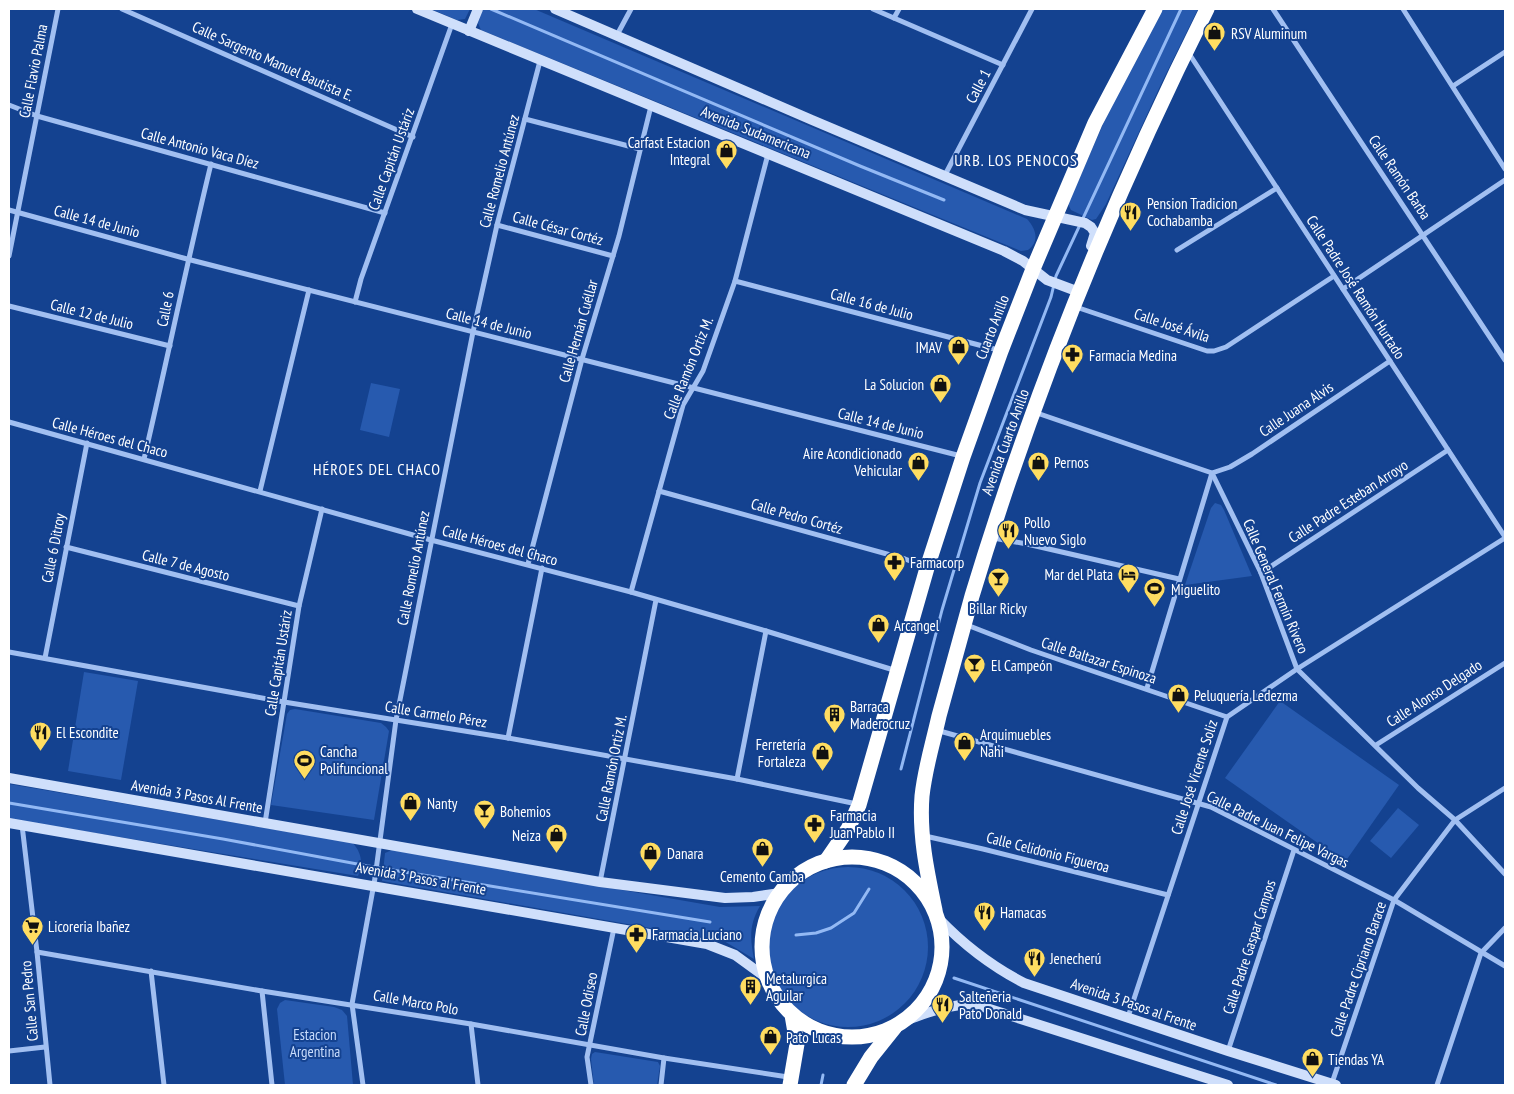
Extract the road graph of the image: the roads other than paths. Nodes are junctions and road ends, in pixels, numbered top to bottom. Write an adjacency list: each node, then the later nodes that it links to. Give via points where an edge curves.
1 (58, 9): 25 (street, Calle Flavio Palma)
2 (122, 9): 27 (street, Calle Sargento Manuel Bautista E.)
3 (417, 9): 15 (main road, Avenida Sudamericana)
4 (478, 9): 16 (main road)
5 (555, 9): 17 (main road)
6 (631, 9): 17 (street)
7 (874, 9): 14 (street)
8 (899, 9): 14 (street)
9 (1032, 9): 21 (street, Calle 1)
10 (1154, 9): 38 (highway, Cuarto Anillo, via 1096,123)
11 (1207, 9): 18 (highway, Avenida Cuarto Anillo)
12 (1274, 9): 40 (street, Calle Ramón Barba)
13 (1403, 9): 22 (street)
14 (894, 18): 21 (street)
15 (452, 24): 16 (main road, Avenida Sudamericana); 27 (street, Calle Capitán Ustáriz)
16 (469, 31): 20 (main road, Avenida Sudamericana)
17 (617, 35): 32 (main road)
18 (1187, 50): 34 (street, Calle Padre José Ramón Hurtado); 46 (highway, Avenida Cuarto Anillo)
19 (1505, 52): 22 (street)
20 (540, 61): 24 (main road, Avenida Sudamericana); 26 (street, Calle Romelio Antúnez)
21 (1003, 65): 32 (street, Calle 1)
22 (1453, 86): 31 (street)
23 (9, 105): 25 (street, Calle Antonio Vaca Díez)
24 (651, 106): 28 (street, Calle Hernán Cuéllar); 29 (main road, Avenida Sudamericana)
25 (37, 116): 30 (street, Calle Antonio Vaca Díez); 36 (street, Calle Flavio Palma)
26 (525, 119): 28 (street); 39 (street, Calle Romelio Antúnez)
27 (413, 137): 37 (street, Calle Capitán Ustáriz)
28 (640, 149): 43 (street, Calle Hernán Cuéllar)
29 (768, 154): 45 (main road, Avenida Sudamericana, via 1004,252); 48 (street, Calle Ramón Ortiz M.)
30 (211, 164): 37 (street, Calle Antonio Vaca Díez); 44 (street, Calle 6)
31 (1505, 169)
32 (945, 175): 38 (main road, via 1025,210)
33 (1505, 180): 40 (street)
34 (1277, 188): 41 (street); 47 (street, Calle Padre José Ramón Hurtado)
35 (9, 210): 36 (street, Calle 14 de Junio)
36 (18, 212): 42 (street, Calle Flavio Palma); 44 (street, Calle 14 de Junio)
37 (385, 212): 52 (street, Calle Capitán Ustáriz)
38 (1055, 217): 45 (highway, Cuarto Anillo); 46 (main road, via 1092,227 1095,236 1084,264)
39 (497, 225): 43 (street, Calle César Cortéz); 54 (street, Calle Romelio Antúnez)
40 (1424, 235): 50 (street); 58 (street, Calle Ramón Barba)
41 (1176, 250)
42 (9, 256)
43 (613, 256): 57 (street, Calle Hernán Cuéllar)
44 (187, 260): 49 (street, Calle 14 de Junio); 55 (street, Calle 6)
45 (1033, 270): 51 (main road, Avenida Sudamericana); 56 (highway, Cuarto Anillo)
46 (1085, 276): 51 (highway, Avenida Cuarto Anillo)
47 (1334, 276): 50 (street, Calle Padre José Ramón Hurtado); 51 (street, Calle José Ávila, via 1226,347 1214,351 1207,351)
48 (735, 282): 56 (street, Calle 16 de Julio); 60 (street, Calle Ramón Ortiz M., via 704,371)
49 (309, 290): 52 (street, Calle 14 de Junio); 69 (street)
50 (1343, 290): 59 (street, Calle Padre José Ramón Hurtado)
51 (1074, 296): 61 (highway, Avenida Cuarto Anillo)
52 (355, 302): 54 (street, Calle 14 de Junio)
53 (9, 306): 55 (street, Calle 12 de Julio)
54 (473, 332): 57 (street, Calle 14 de Junio); 73 (street, Calle Romelio Antúnez)
55 (170, 346): 66 (street, Calle 6)
56 (1001, 351): 65 (highway, Cuarto Anillo)
57 (582, 359): 60 (street, Calle 14 de Junio); 75 (street, Calle Hernán Cuéllar)
58 (1505, 360)
59 (1390, 361): 64 (street, Calle Padre José Ramón Hurtado); 67 (street, Calle Juana Alvis, via 1252,454)
60 (693, 388): 65 (street, Calle 14 de Junio); 68 (street, Calle Ramón Ortiz M., via 683,406)
61 (1034, 411): 67 (street); 71 (highway, Avenida Cuarto Anillo)
62 (9, 422): 63 (street, Calle Héroes del Chaco)
63 (87, 443): 66 (street, Calle Héroes del Chaco); 74 (street, Calle 6 Ditroy)
64 (1448, 450): 72 (street, Calle Padre José Ramón Hurtado); 78 (street, Calle Padre Esteban Arroyo)
65 (964, 457): 77 (highway, Cuarto Anillo)
66 (144, 459): 69 (street, Calle Héroes del Chaco)
67 (1212, 473): 78 (street, Calle General Fermín Rivero); 79 (street)
68 (659, 490): 77 (street, Calle Pedro Cortéz); 80 (street, Calle Ramón Ortiz M.)
69 (260, 491): 70 (street, Calle Héroes del Chaco)
70 (322, 509): 73 (street, Calle Héroes del Chaco); 82 (street, Calle Capitán Ustáriz)
71 (990, 537): 79 (street); 83 (highway, Avenida Cuarto Anillo)
72 (1505, 538): 88 (street, Calle José Vicente Soliz)
73 (431, 540): 75 (street, Calle Héroes del Chaco); 93 (street, Calle Romelio Antúnez)
74 (66, 548): 82 (street, Calle 7 de Agosto); 86 (street, Calle 6 Ditroy)
75 (528, 564): 76 (street, Calle Héroes del Chaco)
76 (542, 568): 80 (street, Calle Héroes del Chaco); 95 (street)
77 (927, 568): 89 (highway, Cuarto Anillo)
78 (1261, 573): 88 (street, Calle General Fermín Rivero)
79 (1179, 579): 90 (street)
80 (631, 592): 81 (street, Calle Héroes del Chaco)
81 (656, 600): 84 (street, Calle Héroes del Chaco); 97 (street, Calle Ramón Ortiz M.)
82 (299, 606): 91 (street, Calle Capitán Ustáriz)
83 (964, 624): 90 (street, Calle Baltazar Espinoza); 94 (highway, Avenida Cuarto Anillo)
84 (766, 631): 89 (street, Calle Héroes del Chaco); 99 (street)
85 (9, 652): 86 (street, Calle Carmelo Pérez)
86 (45, 658): 91 (street, Calle Carmelo Pérez)
87 (1505, 663): 96 (street, Calle Alonso Delgado)
88 (1298, 669): 92 (street, Calle José Vicente Soliz); 96 (street, Calle General Fermín Rivero)
89 (897, 672): 102 (highway)
90 (1147, 688): 92 (street, Calle Baltazar Espinoza)
91 (284, 702): 93 (street, Calle Carmelo Pérez); 105 (street, Calle Capitán Ustáriz)
92 (1227, 717): 101 (street, Calle José Vicente Soliz)
93 (396, 720): 95 (street, Calle Carmelo Pérez); 108 (street, Calle Romelio Antúnez)
94 (936, 730): 101 (street, Calle Padre Juan Felipe Vargas); 107 (highway, Avenida Cuarto Anillo, via 922,798)
95 (508, 738): 97 (street, Calle Carmelo Pérez)
96 (1376, 745): 103 (street, Calle General Fermín Rivero)
97 (626, 759): 99 (street, Calle Carmelo Pérez); 113 (street, Calle Ramón Ortiz M.)
98 (9, 778): 105 (main road, Avenida 3 Pasos Al Frente)
99 (738, 779): 102 (street, Calle Carmelo Pérez)
100 (1505, 788): 103 (street, Calle Padre Cipriano Barace)
101 (1199, 804): 109 (street, Calle Padre Juan Felipe Vargas); 115 (street, Calle José Vicente Soliz)
102 (860, 805): 110 (highway)
103 (1455, 820): 111 (street, Calle General Fermín Rivero); 116 (street, Calle Padre Cipriano Barace)
104 (9, 823): 106 (main road)
105 (265, 823): 108 (main road, Avenida 3 Pasos Al Frente)
106 (22, 825): 112 (main road, Avenida 3 Pasos al Frente); 120 (street, Calle San Pedro)
107 (922, 835): 115 (street, Calle Celidonio Figueroa); 117 (highway, Avenida Cuarto Anillo)
108 (379, 848): 112 (street, Calle Romelio Antúnez); 113 (main road, Avenida 3 Pasos al Frente)
109 (1294, 850): 116 (street, Calle Padre Juan Felipe Vargas); 134 (street, Calle Padre Gaspar Campos)
110 (826, 861): 114 (highway, via 800,874); 117 (highway, via 862,858 889,865 919,886)
111 (1505, 874)
112 (375, 882): 118 (main road, Avenida 3 Pasos al Frente); 126 (street, Calle Romelio Antúnez)
113 (600, 882): 114 (main road, Avenida 3 Pasos al Frente, via 725,898)
114 (780, 893): 124 (highway, via 767,917 763,934 762,953)
115 (1168, 895): 128 (street, Calle José Vicente Soliz)
116 (1394, 900): 121 (street, Calle Padre Juan Felipe Vargas); 138 (street, Calle Padre Cipriano Barace)
117 (937, 914): 128 (main road, Avenida 3 Pasos al Frente, via 982,958 1001,971 1024,983); 130 (highway, Avenida Cuarto Anillo, via 943,947 938,976 925,1001)
118 (614, 928): 124 (main road, Avenida 3 Pasos al Frente, via 707,944 735,955); 131 (street, Calle Odiseo)
119 (1505, 928): 121 (street)
120 (37, 952): 123 (street, Calle Marco Polo); 132 (street, Calle San Pedro)
121 (1481, 953): 122 (street, Calle Padre Juan Felipe Vargas); 148 (street)
122 (1505, 966)
123 (151, 971): 125 (street, Calle Marco Polo); 140 (street)
124 (768, 979): 127 (highway)
125 (262, 991): 126 (street, Calle Marco Polo); 141 (street)
126 (352, 1004): 129 (street, Calle Marco Polo); 142 (street, Calle Romelio Antúnez)
127 (792, 1015): 130 (highway, via 814,1029 846,1037 872,1035); 136 (highway, via 797,1044)
128 (1128, 1017): 134 (main road, Avenida 3 Pasos al Frente)
129 (471, 1024): 131 (street, Calle Marco Polo); 143 (street)
130 (900, 1024): 137 (main road, via 946,1006 977,1005); 146 (highway, via 871,1058)
131 (591, 1045): 135 (street, Calle Marco Polo); 144 (street, Calle Odiseo, via 587,1057)
132 (45, 1047): 133 (street); 139 (street, Calle San Pedro)
133 (9, 1051)
134 (1228, 1052): 138 (main road, Avenida 3 Pasos al Frente)
135 (664, 1058): 136 (street, Calle Marco Polo); 145 (street)
136 (791, 1081)
137 (1214, 1083): 147 (main road)
138 (1334, 1084)
139 (50, 1085)
140 (164, 1085)
141 (272, 1085)
142 (362, 1085)
143 (478, 1085)
144 (591, 1085)
145 (661, 1085)
146 (854, 1085)
147 (1228, 1085)
148 (1437, 1085)

